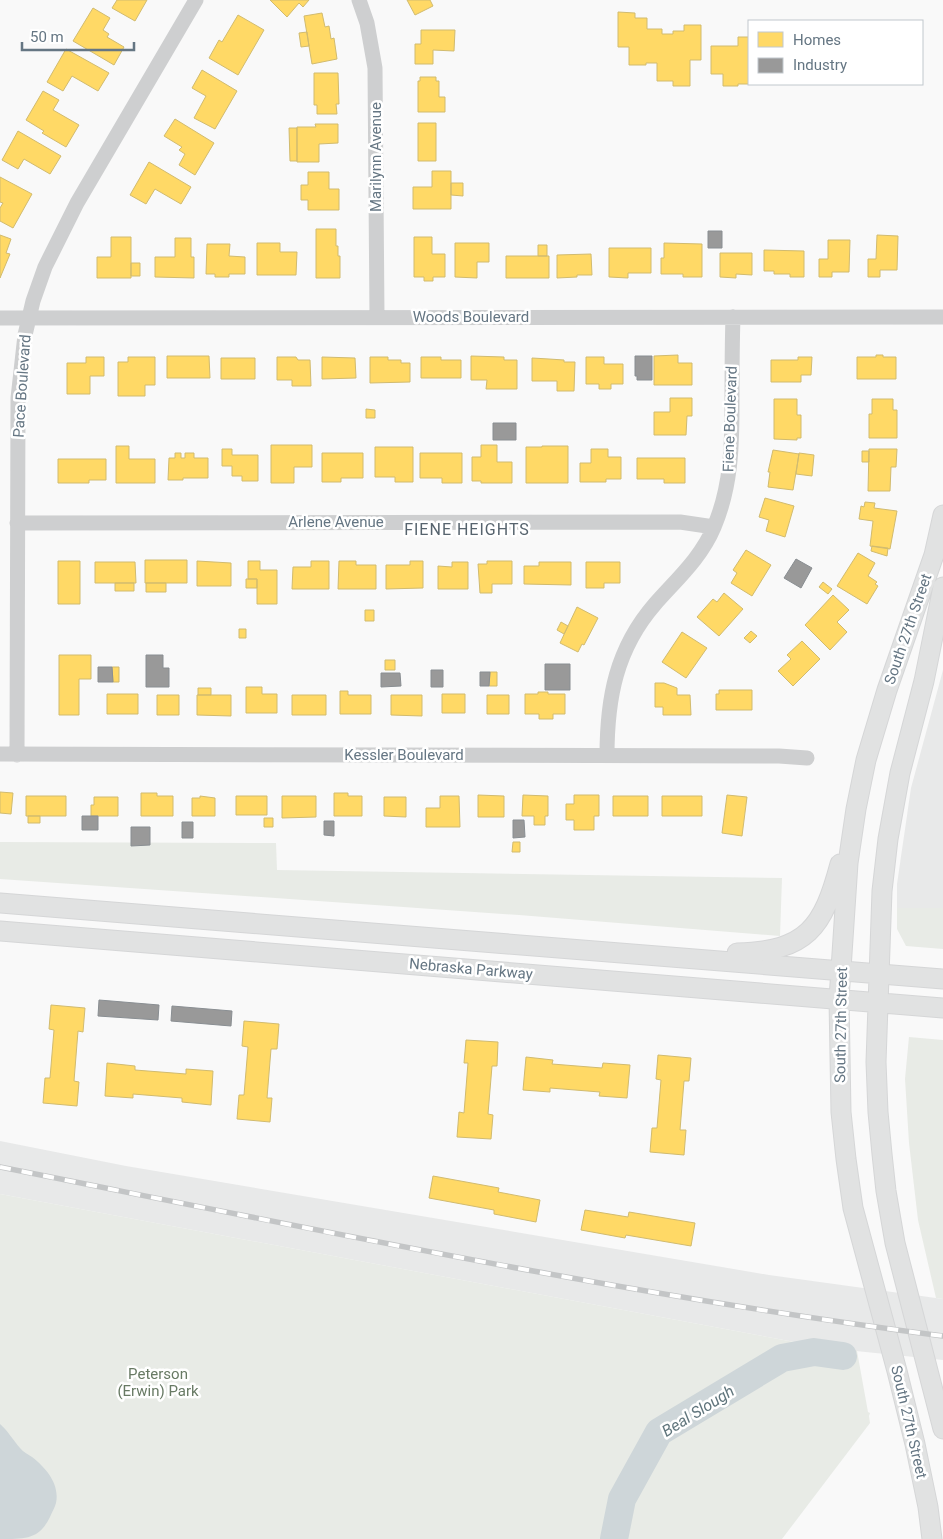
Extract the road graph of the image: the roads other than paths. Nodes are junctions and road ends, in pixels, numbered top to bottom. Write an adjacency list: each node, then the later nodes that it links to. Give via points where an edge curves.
1 (196, 0): 7 (street, Pace Boulevard, via 59,236 42,274)
2 (358, 0): 3 (street, Marilynn Avenue, via 369,30 375,68)
3 (377, 317): 4 (street, Woods Boulevard); 7 (street, Woods Boulevard)
4 (732, 317): 5 (street, Woods Boulevard); 10 (street, Fiene Boulevard, via 731,458 726,493)
5 (943, 317)
6 (0, 318): 7 (street, Woods Boulevard)
7 (29, 318): 9 (street, Pace Boulevard, via 19,378)
8 (943, 514): 12 (main road, South 27th Street, via 934,555)
9 (17, 522): 10 (street, Arlene Avenue, via 680,522); 15 (street, Pace Boulevard)
10 (714, 526): 16 (street, Fiene Boulevard, via 693,563 653,606 625,652 610,701)
11 (943, 587): 13 (main road, South 27th Street)
12 (907, 633): 13 (main road, via 910,665); 18 (main road, South 27th Street, via 876,724)
13 (924, 681): 23 (main road, South 27th Street, via 900,774 888,839 882,891)
14 (0, 754): 15 (street, Kessler Boulevard)
15 (17, 755): 16 (street, Kessler Boulevard)
16 (607, 756): 17 (street, Kessler Boulevard)
17 (807, 758)
18 (854, 823): 21 (main road, via 826,909 800,939 787,946 738,953); 22 (main road, South 27th Street)
19 (0, 903): 21 (main road, Nebraska Parkway)
20 (0, 931): 25 (main road, Nebraska Parkway)
21 (596, 951): 22 (main road, Nebraska Parkway)
22 (841, 970): 23 (main road, Nebraska Parkway); 25 (main road, South 27th Street)
23 (879, 974): 24 (main road, Nebraska Parkway); 26 (main road, South 27th Street)
24 (943, 979)
25 (839, 1000): 26 (main road, Nebraska Parkway); 29 (main road, South 27th Street, via 841,1112 853,1208 913,1435)
26 (878, 1002): 27 (main road, Nebraska Parkway); 28 (main road, South 27th Street, via 878,1112 886,1191 895,1244)
27 (943, 1008)
28 (943, 1430)
29 (932, 1539)

